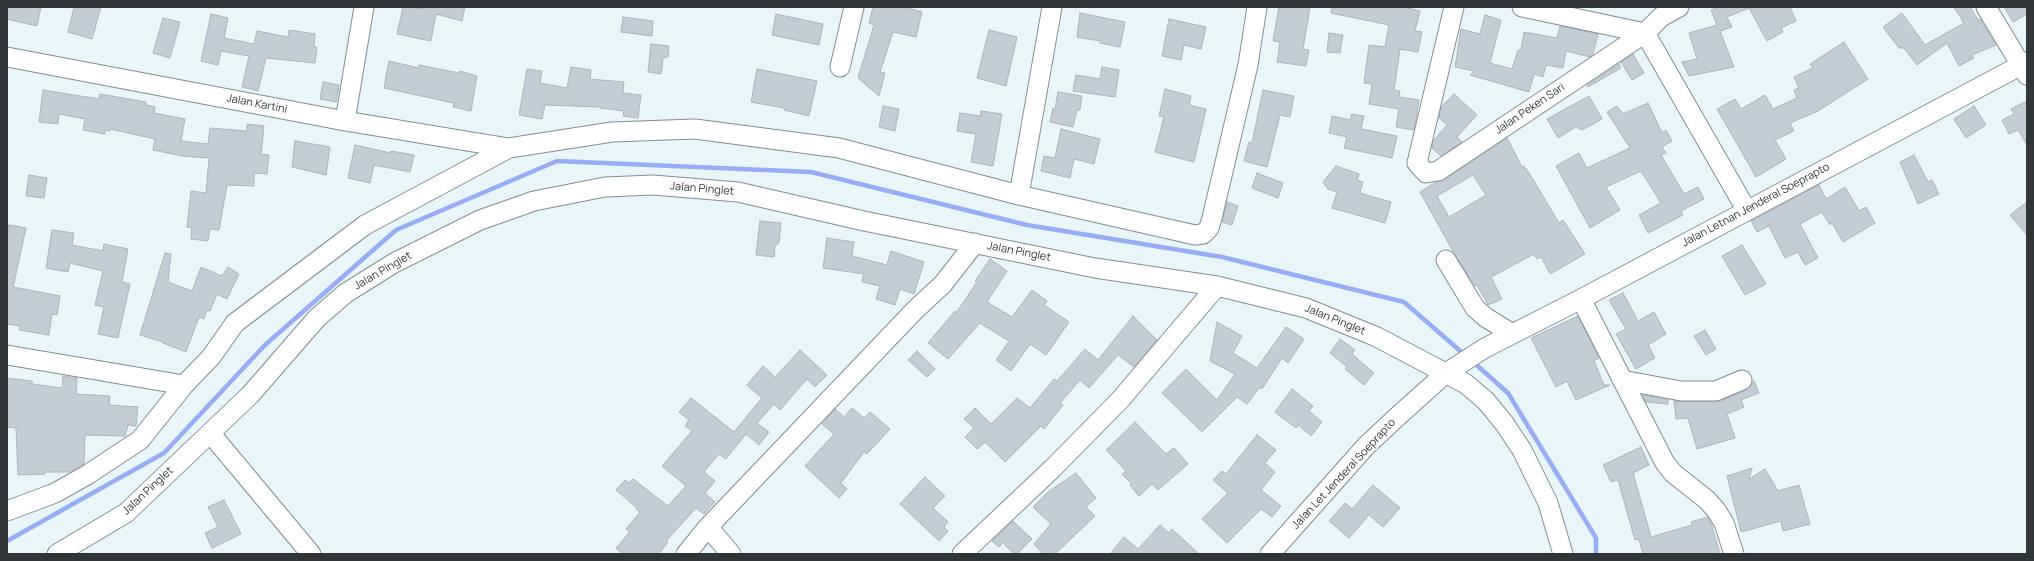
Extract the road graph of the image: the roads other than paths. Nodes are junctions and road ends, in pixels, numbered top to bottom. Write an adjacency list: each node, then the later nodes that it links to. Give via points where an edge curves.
1 (364, 7): 14 (street)
2 (854, 7): 12 (street)
3 (1052, 7): 16 (street)
4 (1257, 7): 16 (street, via 1248,65 1212,218 1205,232 1195,235)
5 (1454, 7): 10 (street, Jalan Peken Sari, via 1417,163 1426,173 1438,171)
6 (1522, 7): 10 (street)
7 (1679, 7): 9 (street)
8 (1986, 7): 13 (street)
9 (1661, 12): 10 (street)
10 (1645, 34): 17 (street)
11 (7, 57): 14 (street, Jalan Kartini)
12 (840, 67)
13 (2025, 67): 17 (street, Jalan Letnan Jenderal Soeprapto)
14 (345, 121): 15 (street, Jalan Kartini)
15 (509, 148): 16 (street, via 612,132 694,129 839,148); 28 (street, via 365,225 235,323 211,357)
16 (1018, 195)
17 (1747, 211): 21 (street, Jalan Letnan Jenderal Soeprapto)
18 (975, 243): 20 (street, Jalan Pinglet, via 1095,268); 29 (street, Jalan Pinglet, via 738,192 654,185 605,187 534,201 473,224 394,263 346,293 317,318 250,395); 31 (street, via 943,284 915,310)
19 (1446, 260): 22 (street, via 1475,308)
20 (1217, 286): 25 (street, Jalan Pinglet, via 1306,308); 36 (street, via 1120,400)
21 (1581, 299): 22 (street, Jalan Letnan Jenderal Soeprapto); 26 (street)
22 (1511, 333): 23 (street, Jalan Letnan Jenderal Soeprapto)
23 (1485, 348): 25 (street, Jalan Let Jenderal Soeprapto)
24 (7, 355): 28 (street)
25 (1452, 370): 37 (street, Jalan Let Jenderal Soeprapto, via 1366,446); 38 (street, Jalan Pinglet, via 1486,401 1522,450 1548,504)
26 (1622, 380): 27 (street, via 1681,391 1716,391); 39 (street, via 1665,463 1716,510 1724,523)
27 (1742, 380)
28 (184, 385): 30 (street, via 140,440 55,493)
29 (210, 434): 32 (street, Jalan Pinglet, via 126,513); 33 (street)
30 (7, 511)
31 (708, 528): 34 (street); 35 (street)
32 (57, 554)
33 (311, 554)
34 (686, 554)
35 (731, 554)
36 (962, 554)
37 (1270, 554)
38 (1563, 554)
39 (1734, 554)

